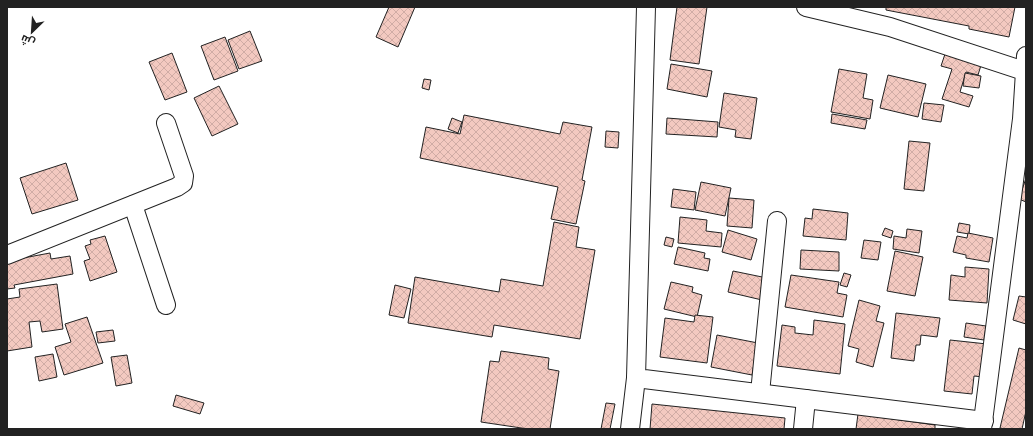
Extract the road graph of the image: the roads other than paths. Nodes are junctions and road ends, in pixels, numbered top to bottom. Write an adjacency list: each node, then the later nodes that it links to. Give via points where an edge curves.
1 (646, 7): 10 (street)
2 (806, 7): 3 (street)
3 (1025, 64): 4 (street)
4 (1024, 119): 13 (street)
5 (166, 123): 6 (street, via 184,176 183,183)
6 (133, 205): 8 (street); 9 (street)
7 (777, 221): 11 (street)
8 (7, 255)
9 (166, 305)
10 (636, 378): 11 (street); 14 (street)
11 (760, 393): 12 (street)
12 (806, 399): 13 (street); 15 (street)
13 (983, 425)
14 (630, 429)
15 (803, 429)

